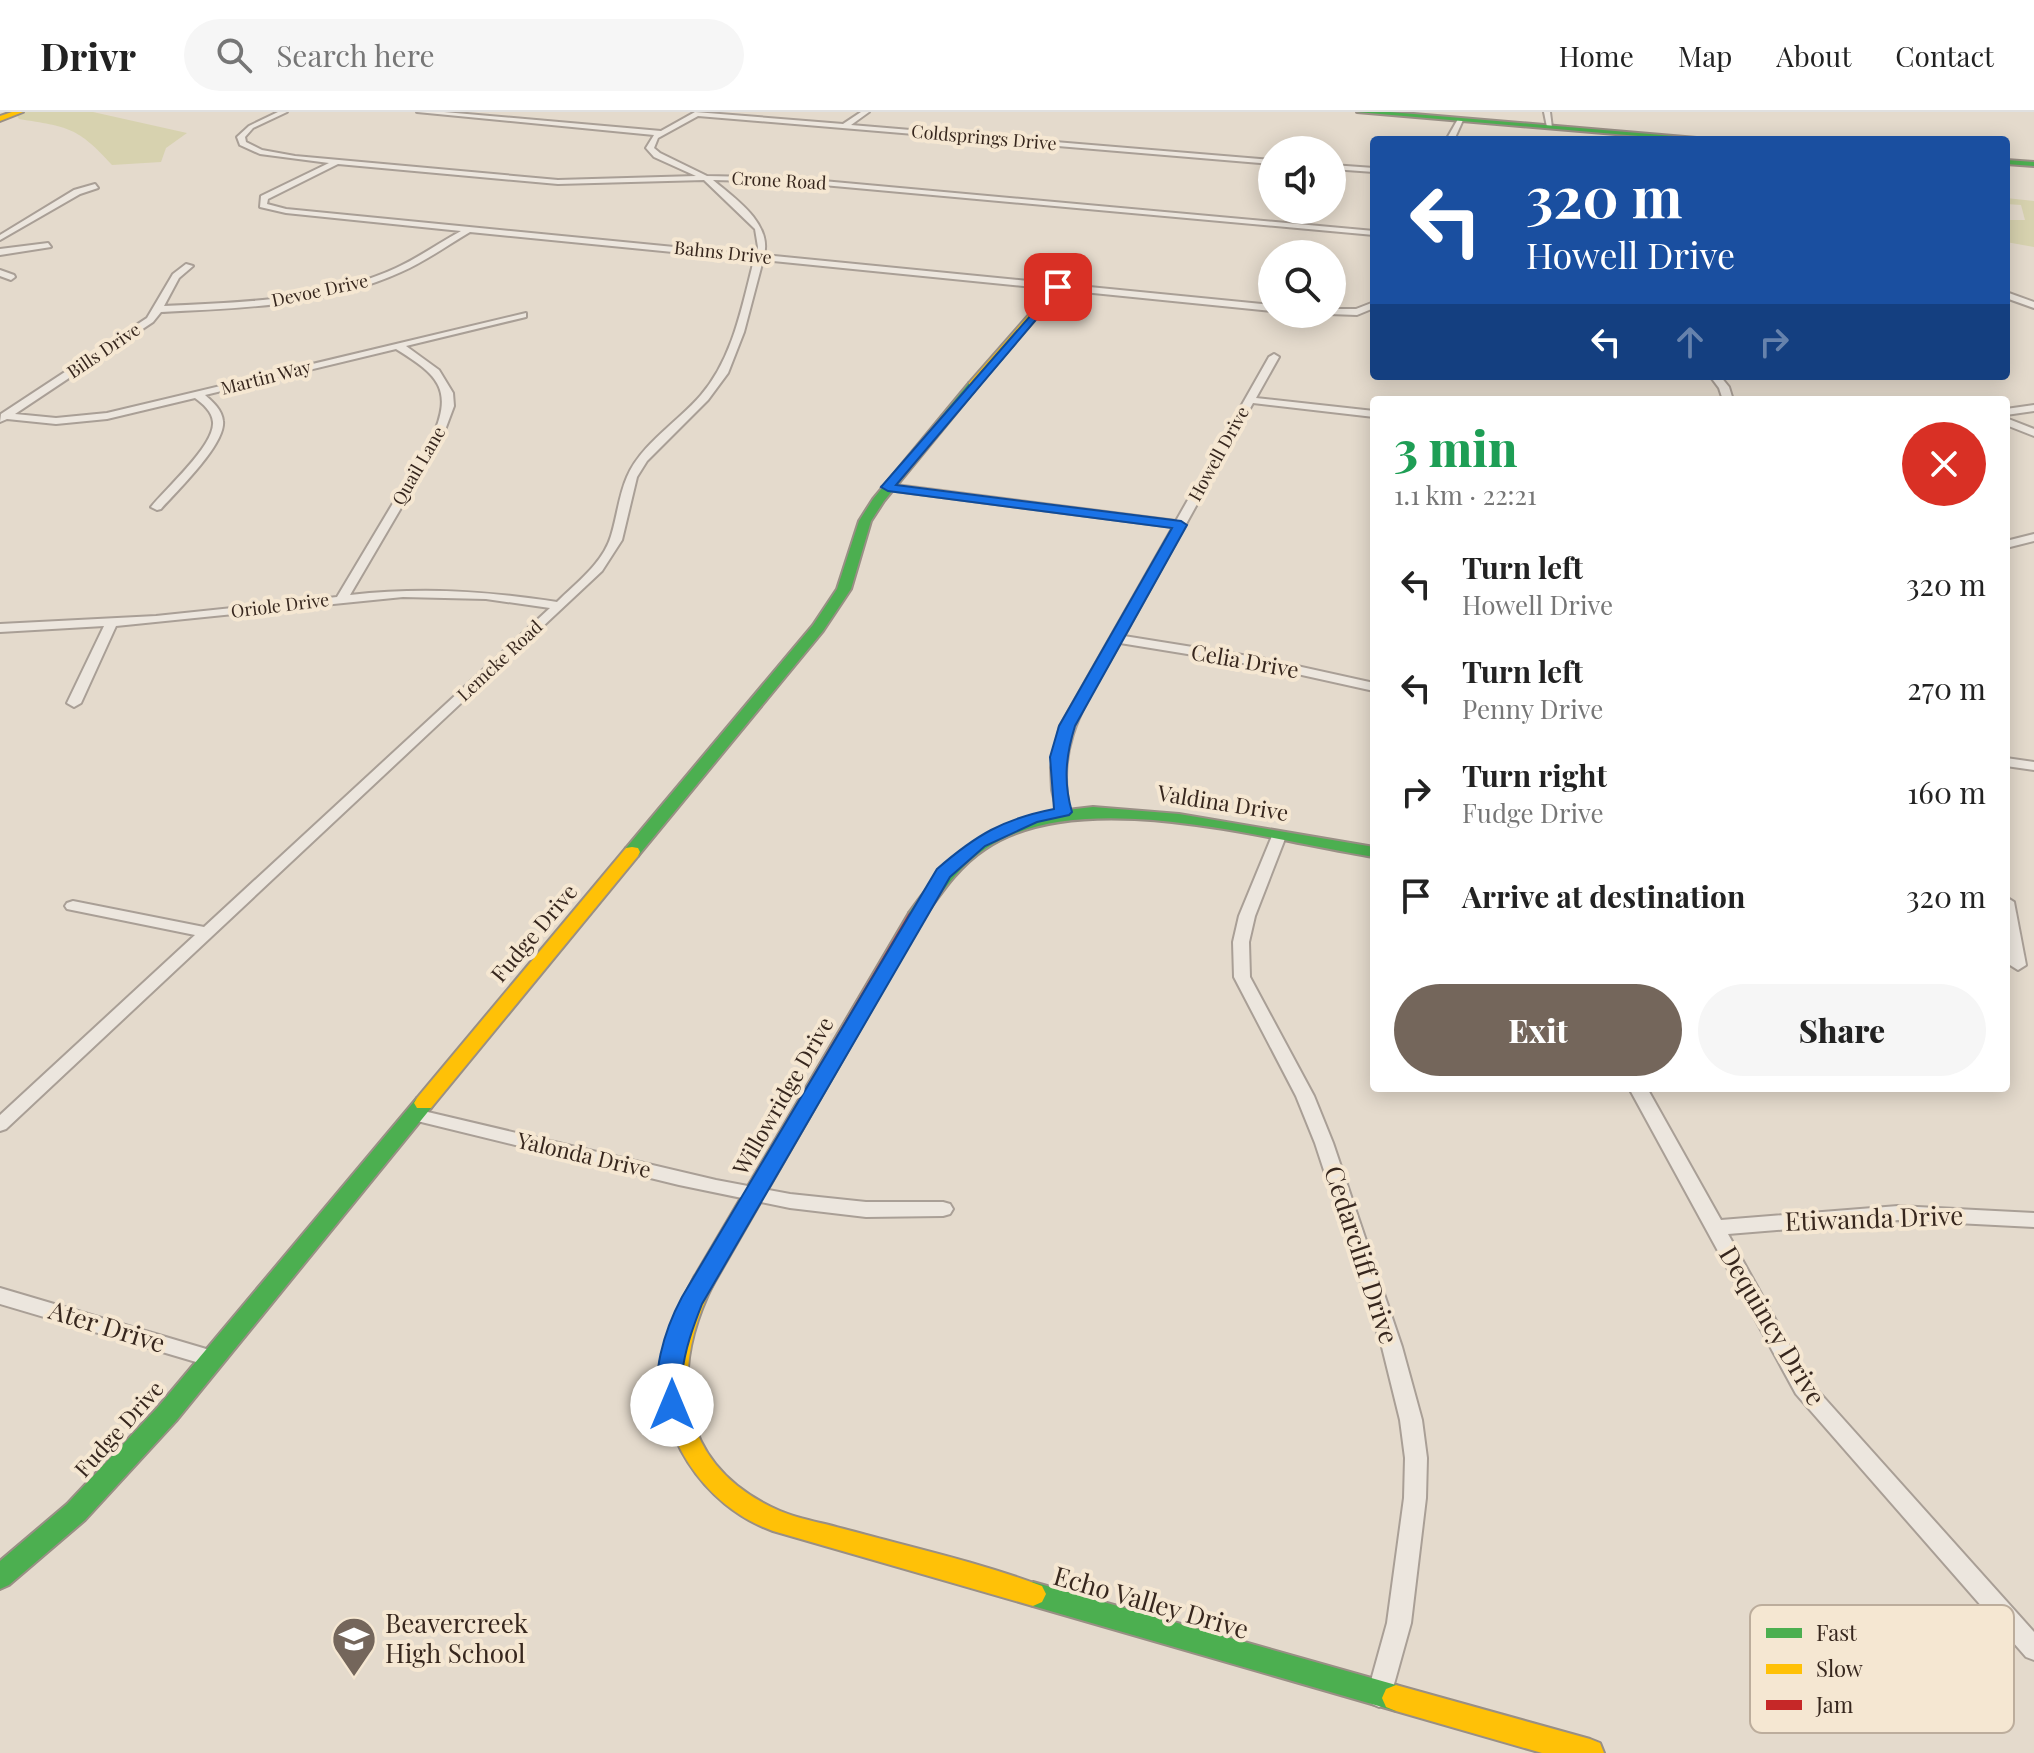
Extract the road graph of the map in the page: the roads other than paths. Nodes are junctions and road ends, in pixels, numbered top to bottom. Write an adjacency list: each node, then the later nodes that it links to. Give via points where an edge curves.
1 (19, 112): 8 (street)
2 (284, 112): 17 (street, Crone Road, via 247,130 243,143 268,154)
3 (420, 112): 11 (street)
4 (549, 112): 11 (street)
5 (866, 112): 12 (street)
6 (1361, 112): 10 (street)
7 (698, 113): 12 (street, Coldsprings Drive); 13 (street)
8 (0, 119)
9 (1544, 119): 10 (street); 15 (street)
10 (1460, 120): 14 (street)
11 (530, 122): 13 (street)
12 (845, 126): 16 (street, Coldsprings Drive)
13 (661, 133): 22 (street, Lemcke Road, via 650,142 653,152)
14 (1452, 136)
15 (1625, 136)
16 (1258, 161)
17 (337, 162): 22 (street, Crone Road, via 558,182); 24 (street, Bahns Drive, via 276,190 263,205)
18 (2010, 162): 19 (street)
19 (2034, 164)
20 (1346, 168): 21 (street)
21 (1370, 170)
22 (706, 178): 25 (street, Crone Road, via 816,182); 29 (street, Lemcke Road, via 759,228)
23 (95, 186): 26 (street)
24 (469, 229): 29 (street, Bahns Drive); 38 (street, Devoe Drive, via 370,281 272,302)
25 (1370, 233)
26 (2, 235)
27 (48, 245): 28 (street)
28 (0, 252)
29 (760, 257): 33 (street, Bahns Drive); 57 (street, Lemcke Road, via 723,373 643,459 632,477 616,540 598,568)
30 (189, 266): 38 (street, Bills Drive, via 175,274)
31 (0, 273): 32 (street)
32 (11, 277)
33 (1058, 287): 36 (street, Bahns Drive); 51 (street, Fudge Drive)
34 (2010, 296): 35 (street)
35 (2034, 305)
36 (1258, 307)
37 (1370, 307): 39 (street)
38 (159, 309): 48 (street, Bills Drive, via 135,331)
39 (1346, 312)
40 (523, 315): 41 (street, Martin Way)
41 (397, 345): 43 (street, Martin Way); 56 (street, Quail Lane, via 443,380 451,399 449,413)
42 (1274, 357): 44 (street, Howell Drive)
43 (198, 395): 48 (street, Martin Way, via 94,418); 52 (street, via 217,412 215,438)
44 (1249, 400): 47 (street); 53 (street, Howell Drive)
45 (2034, 408): 46 (street)
46 (2010, 411)
47 (1370, 414)
48 (3, 418)
49 (2010, 423): 50 (street)
50 (2034, 433)
51 (888, 487): 53 (street); 73 (street, Fudge Drive, via 865,521 844,589 818,628)
52 (157, 507)
53 (1181, 525): 60 (street, Howell Drive)
54 (2034, 537): 55 (street)
55 (2010, 544)
56 (342, 598): 57 (street, Oriole Drive, via 455,593); 58 (street, Oriole Drive)
57 (560, 606): 70 (street, Lemcke Road)
58 (111, 624): 59 (street, Oriole Drive); 62 (street)
59 (0, 628)
60 (1116, 639): 61 (street, Celia Drive); 65 (street, Howell Drive, via 1060,746 1057,780)
61 (1370, 686)
62 (74, 703)
63 (2010, 763): 64 (street)
64 (2034, 766)
65 (1063, 812): 66 (street, Valdina Drive, via 1169,816); 75 (street, Willowridge Drive, via 992,835 944,873)
66 (1279, 836): 67 (street, Valdina Drive); 86 (street, Cedarcliff Drive, via 1247,916 1242,977 1324,1143 1392,1347 1416,1458 1399,1623)
67 (1370, 851)
68 (73, 906): 70 (street)
69 (2010, 921): 71 (street)
70 (207, 933): 74 (street, Lemcke Road)
71 (2019, 965)
72 (1640, 1092): 78 (street, Dequincy Drive)
73 (415, 1115): 75 (street, Yalonda Drive); 80 (street, Fudge Drive)
74 (0, 1125)
75 (754, 1195): 76 (street, Yalonda Drive, via 855,1211); 81 (street, Willowridge Drive, via 691,1303 670,1377 672,1405 683,1434)
76 (943, 1209)
77 (2034, 1220): 78 (street, Etiwanda Drive, via 1898,1213)
78 (1715, 1228): 83 (street, Dequincy Drive, via 1815,1403)
79 (0, 1296): 80 (street, Ater Drive)
80 (213, 1359): 82 (street, Fudge Drive, via 76,1512)
81 (711, 1475): 86 (street, Echo Valley Drive, via 754,1510 795,1528)
82 (0, 1577)
83 (1995, 1605)
84 (2014, 1627): 85 (street, Dequincy Drive)
85 (2034, 1649)
86 (1379, 1695): 87 (street, Echo Valley Drive)
87 (1590, 1753)

